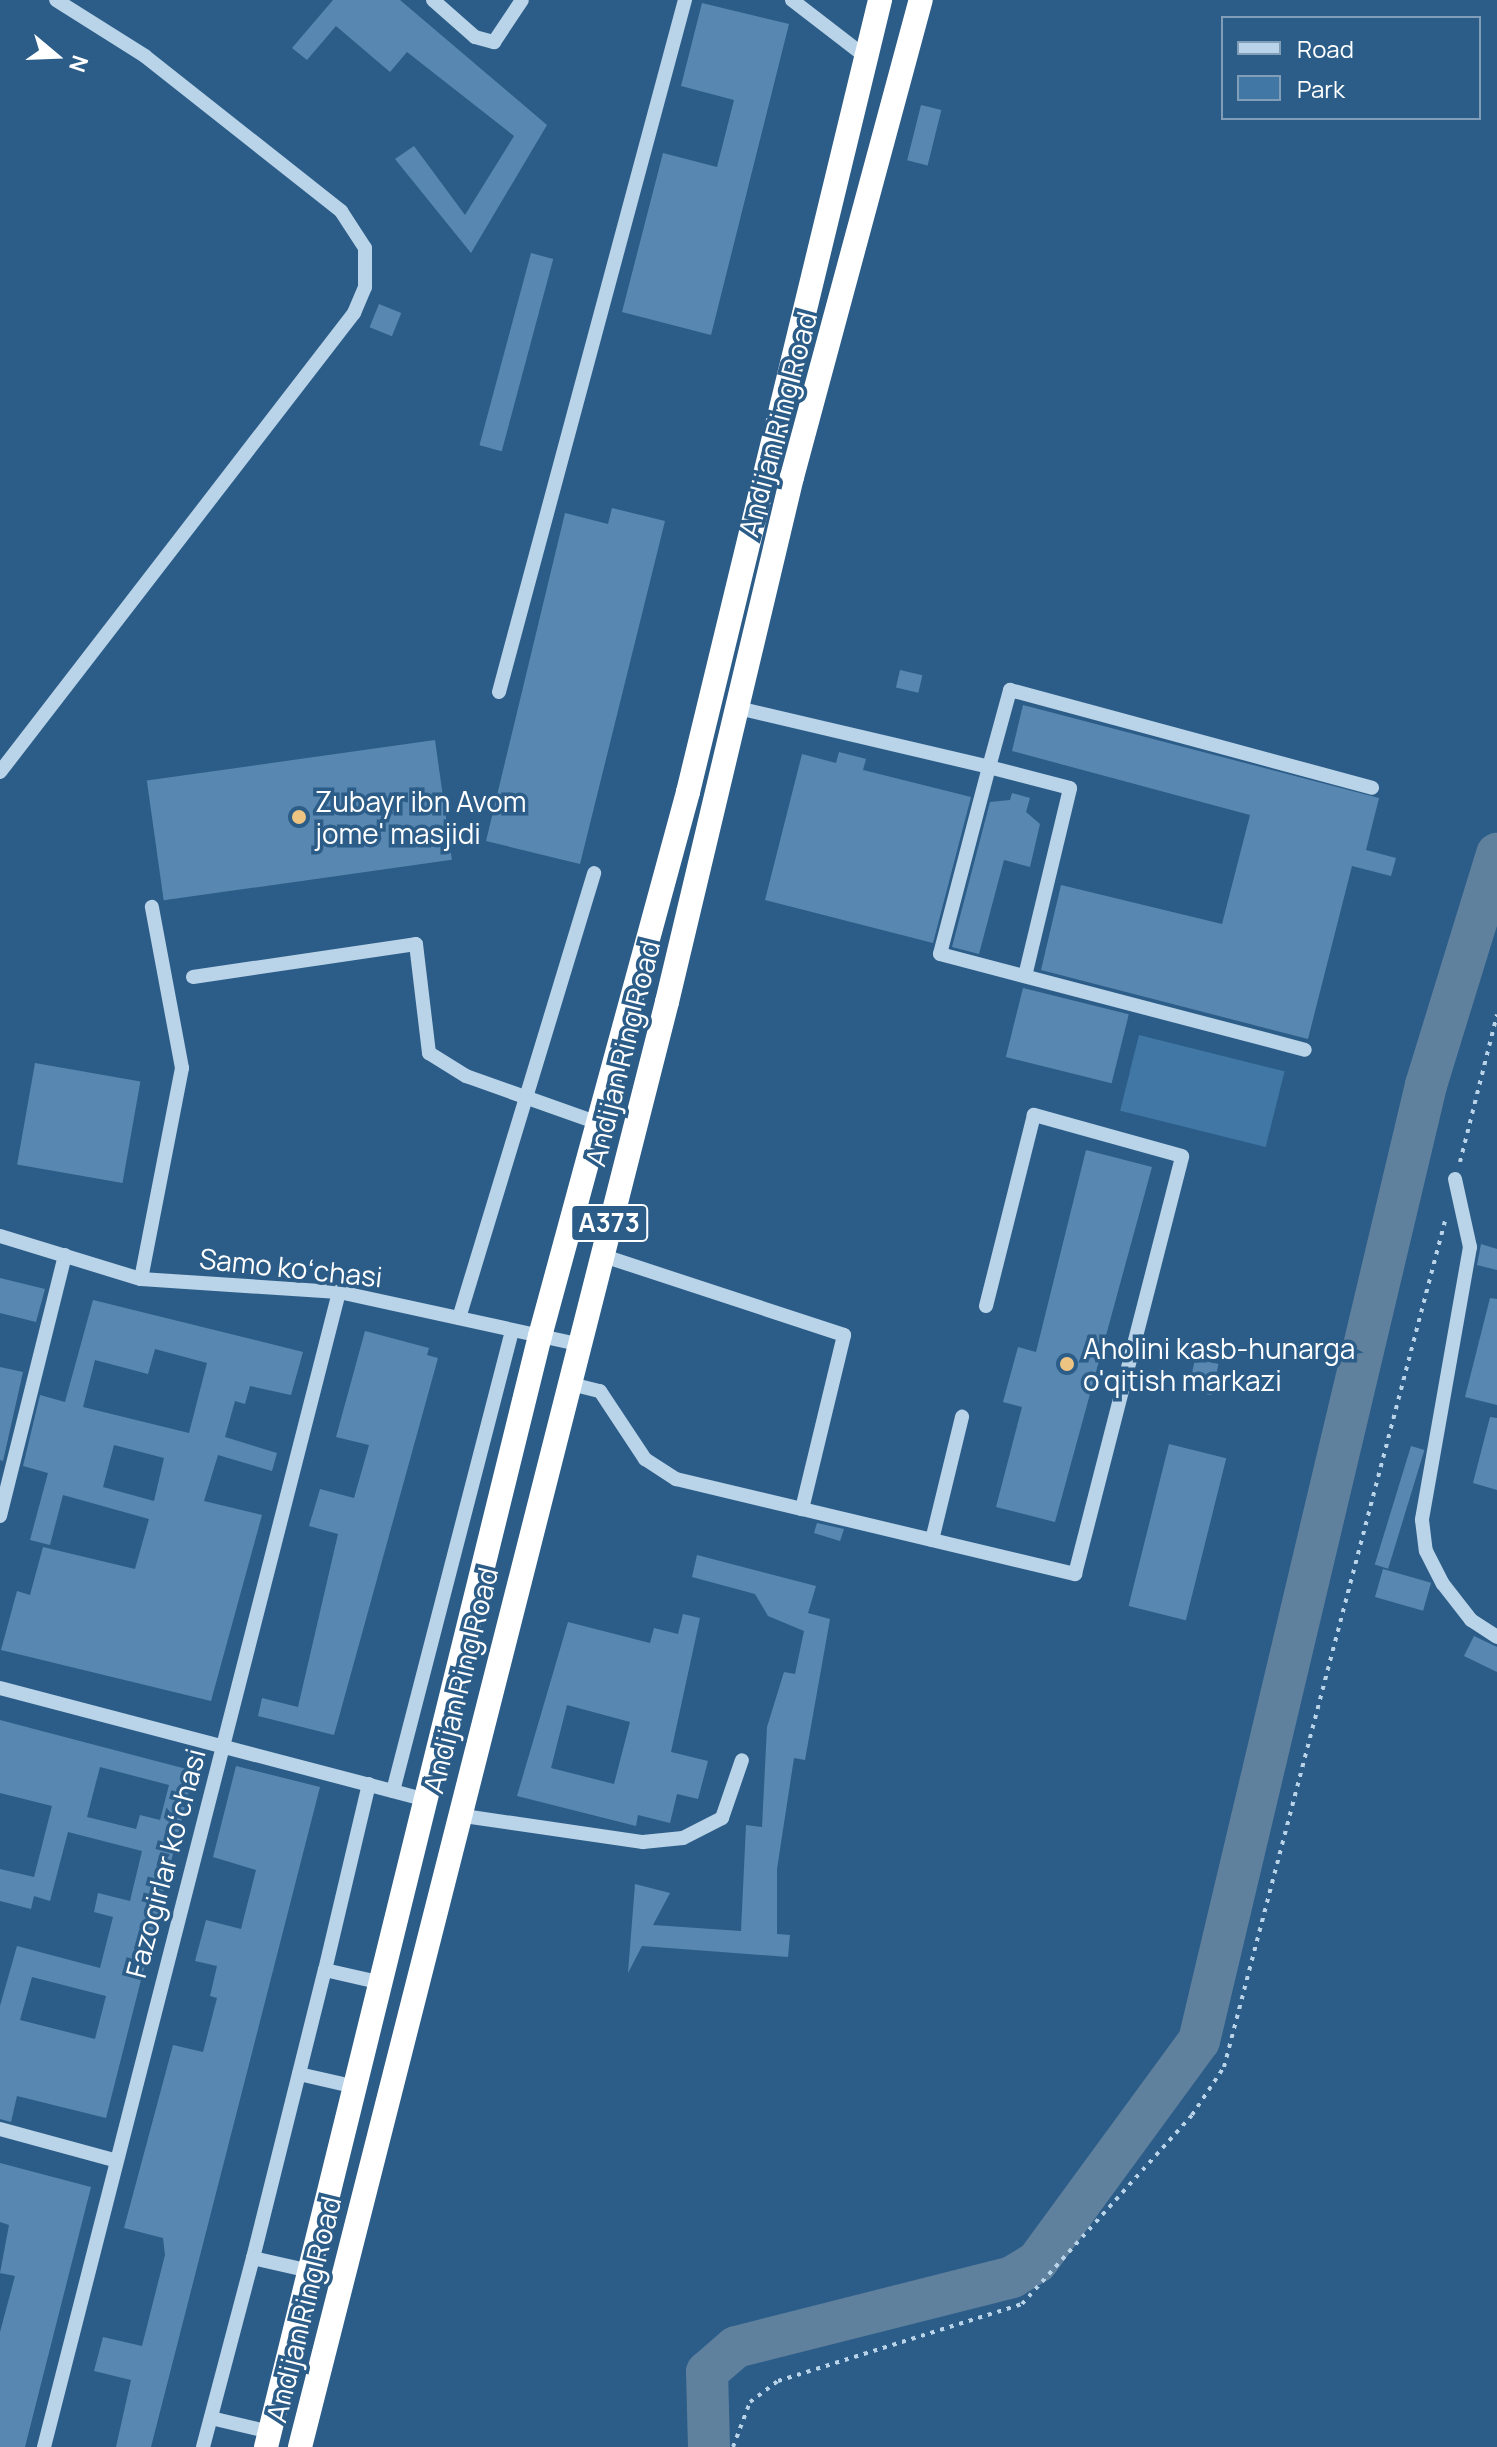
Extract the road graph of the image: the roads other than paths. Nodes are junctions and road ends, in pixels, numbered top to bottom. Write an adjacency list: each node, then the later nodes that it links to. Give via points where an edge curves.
1 (56, 0): 12 (street, via 145,56 341,211 365,248 365,287 354,313)
2 (433, 0): 3 (street, via 475,37 494,42)
3 (522, 0)
4 (685, 0): 9 (street)
5 (792, 0): 8 (street)
6 (880, 0): 8 (highway, Andijan Ring Road / A373)
7 (921, 0): 10 (highway, Andijan Ring Road / A373)
8 (866, 57): 20 (highway, Andijan Ring Road / A373, via 688,792)
9 (499, 692)
10 (738, 708): 11 (street); 24 (highway, Andijan Ring Road / A373)
11 (989, 767): 13 (street, via 1010,690); 16 (street, via 1070,788); 16 (street, via 940,954)
12 (0, 772)
13 (1372, 788)
14 (594, 873): 19 (street)
15 (152, 907): 25 (street, via 182,1068)
16 (1025, 976): 18 (street)
17 (193, 977): 19 (street, via 416,944 429,1053)
18 (1305, 1050)
19 (525, 1100): 20 (street); 28 (street)
20 (598, 1123): 30 (highway, Andijan Ring Road / A373)
21 (1455, 1179): 37 (street, via 1470,1247 1422,1520 1426,1551 1443,1584 1471,1620)
22 (0, 1236): 23 (street, Samo koʻchasi)
23 (65, 1255): 25 (street, Samo koʻchasi); 35 (street)
24 (600, 1255): 31 (highway, Andijan Ring Road / A373); 34 (street, via 844,1335)
25 (141, 1279): 26 (street, Samo koʻchasi)
26 (339, 1292): 28 (street, Samo koʻchasi); 39 (street, Fazogirlar koʻchasi)
27 (986, 1306): 36 (street, via 1034,1115 1182,1156 1075,1574)
28 (459, 1318): 29 (street, Samo koʻchasi)
29 (512, 1330): 30 (street, Samo koʻchasi); 42 (street)
30 (540, 1336): 31 (street, Samo koʻchasi); 43 (highway, Andijan Ring Road / A373)
31 (577, 1344): 32 (highway, Andijan Ring Road / A373)
32 (567, 1383): 34 (street, via 600,1391 645,1459 676,1479); 44 (highway, Andijan Ring Road / A373)
33 (962, 1417): 36 (street)
34 (802, 1509): 36 (street)
35 (0, 1516)
36 (932, 1540)
37 (1497, 1637)
38 (0, 1688): 39 (street)
39 (222, 1744): 41 (street); 50 (street, Fazogirlar koʻchasi)
40 (742, 1760): 44 (street, via 722,1818 683,1838 643,1842)
41 (369, 1784): 42 (street); 45 (street)
42 (393, 1791): 43 (street)
43 (428, 1800): 46 (highway, Andijan Ring Road / A373)
44 (456, 1815): 57 (highway, Andijan Ring Road / A373)
45 (325, 1970): 46 (street); 47 (street)
46 (382, 1983): 48 (highway, Andijan Ring Road / A373)
47 (299, 2074): 48 (street); 51 (street)
48 (356, 2087): 52 (highway, Andijan Ring Road / A373)
49 (0, 2129): 50 (street)
50 (114, 2160): 55 (street, Fazogirlar koʻchasi)
51 (253, 2258): 52 (street); 53 (street)
52 (310, 2271): 54 (highway, Andijan Ring Road / A373)
53 (211, 2418): 54 (street); 56 (street)
54 (268, 2440)
55 (44, 2447)
56 (203, 2447)
57 (300, 2447)

